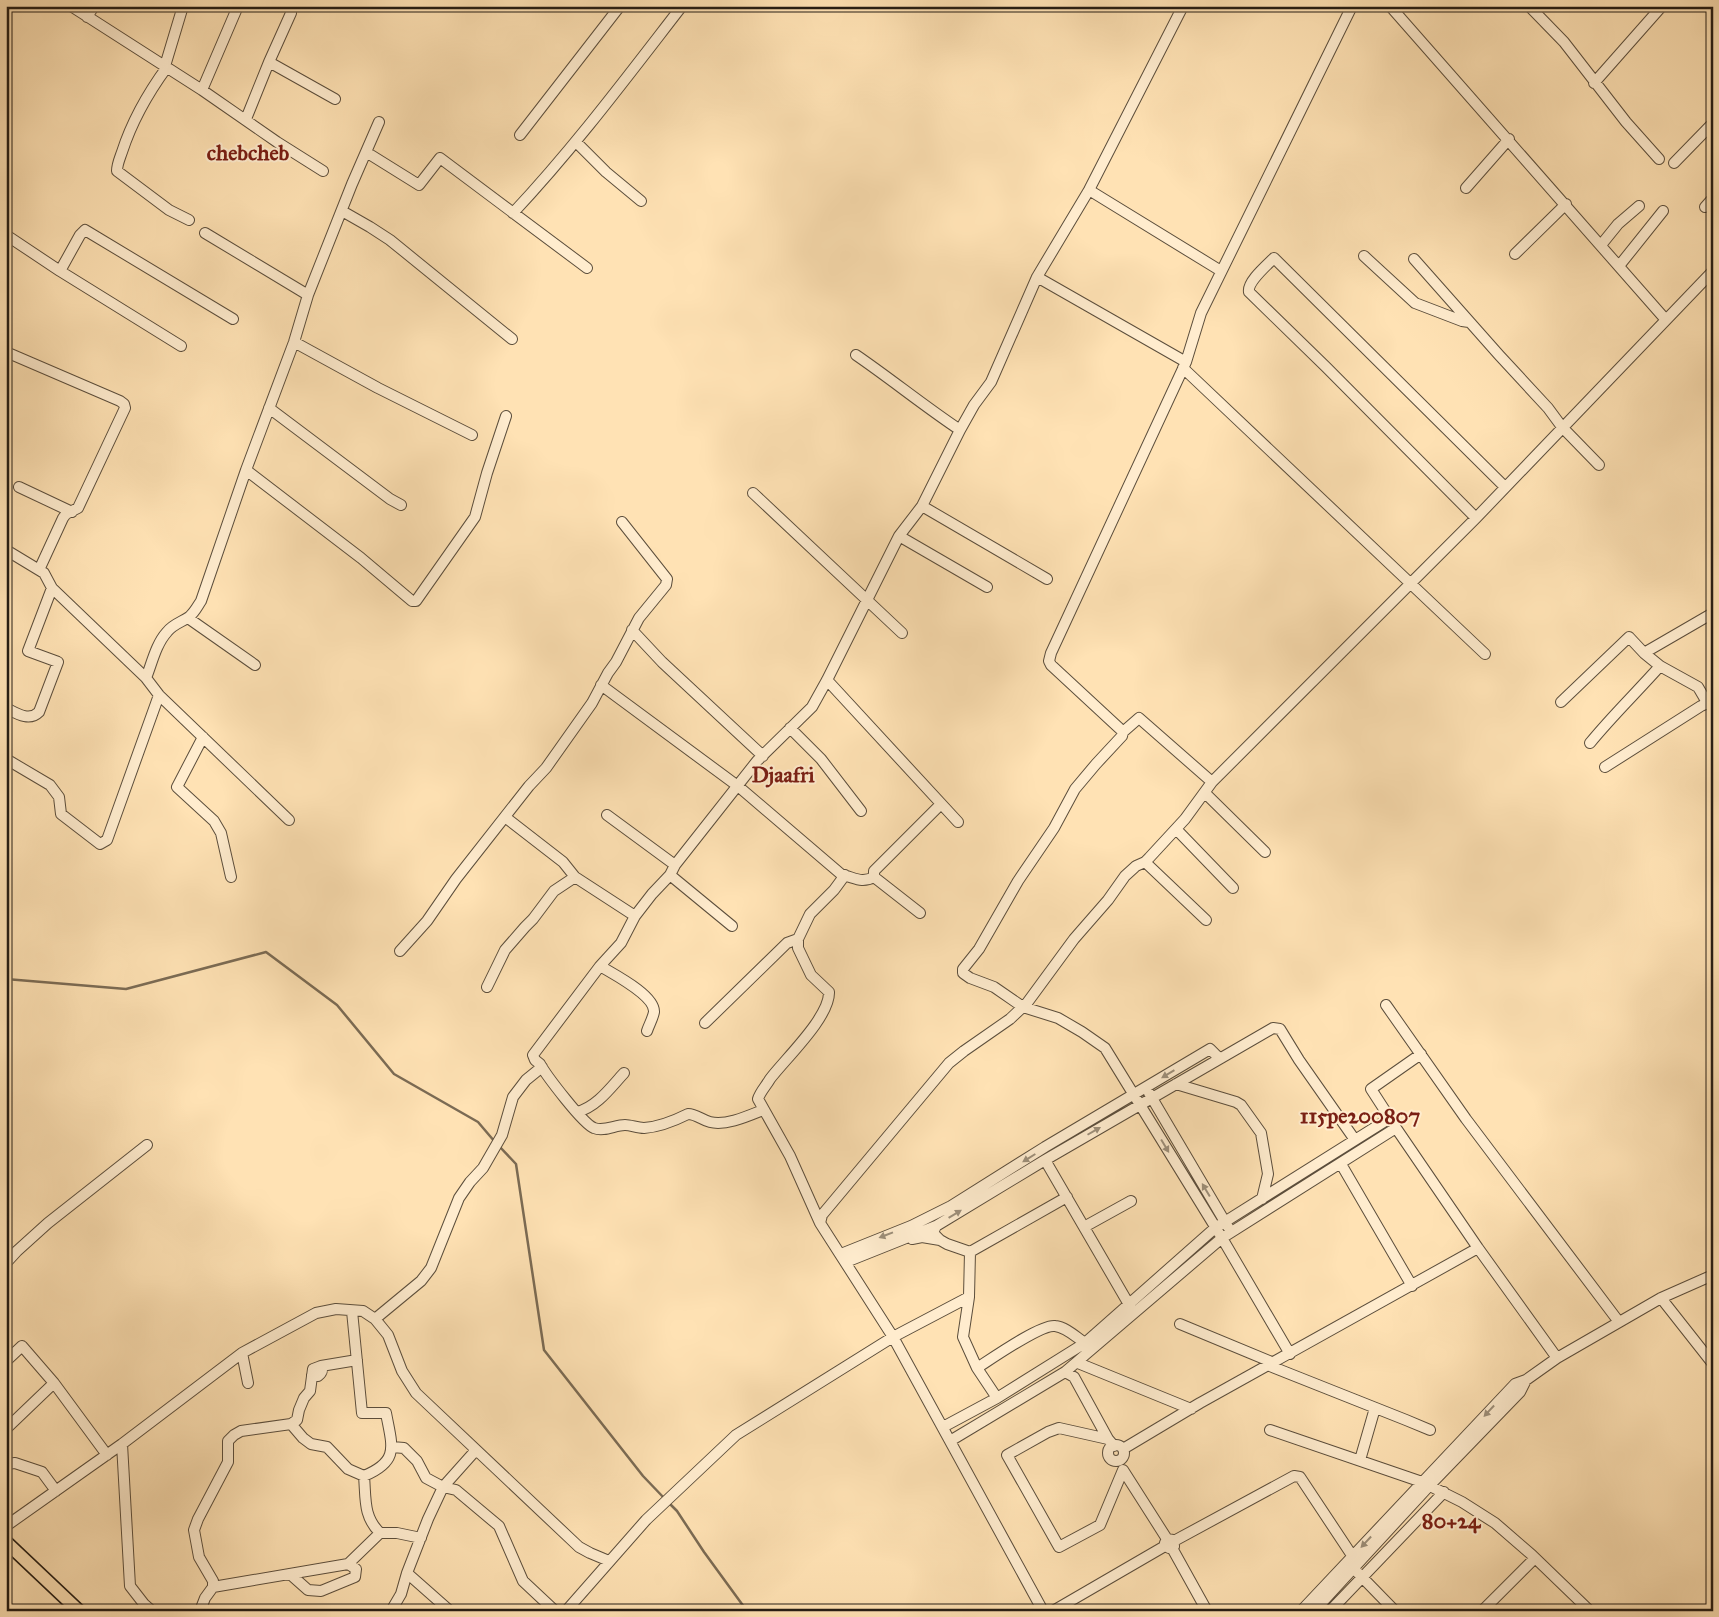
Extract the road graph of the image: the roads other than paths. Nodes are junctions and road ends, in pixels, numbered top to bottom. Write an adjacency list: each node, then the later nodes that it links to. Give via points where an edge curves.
1 (71, 6): 13 (street)
2 (94, 6): 13 (street)
3 (183, 6): 15 (street)
4 (238, 6): 17 (street)
5 (620, 6): 22 (street)
6 (682, 6): 24 (street)
7 (1183, 6): 30 (street)
8 (1352, 6): 49 (street)
9 (1390, 6): 23 (street)
10 (1529, 6): 16 (street, via 1564,42)
11 (1662, 6): 16 (street)
12 (291, 13): 14 (street)
13 (87, 17): 15 (street)
14 (269, 62): 18 (street); 19 (street)
15 (166, 67): 17 (street); 39 (street, via 143,102 125,142 117,171 169,210)
16 (1594, 83): 26 (street)
17 (202, 90): 19 (street)
18 (335, 99)
19 (246, 119): 28 (street)
20 (379, 122): 25 (street)
21 (1713, 123): 27 (street)
22 (520, 134)
23 (1509, 140): 29 (street); 33 (street)
24 (576, 142): 32 (street); 38 (street)
25 (366, 152): 36 (street); 38 (street, via 419,185 440,158)
26 (1659, 159)
27 (1674, 163)
28 (322, 171)
29 (1466, 188)
30 (1089, 190): 49 (street); 51 (street)
31 (1713, 198): 35 (street)
32 (641, 202)
33 (1566, 204): 42 (street); 43 (street)
34 (1639, 206): 42 (street)
35 (1705, 207)
36 (342, 211): 52 (street); 56 (street, via 390,240)
37 (1664, 211): 46 (street)
38 (512, 213): 47 (street)
39 (189, 220)
40 (206, 233): 52 (street)
41 (6, 235): 48 (street)
42 (1601, 245): 46 (street)
43 (1515, 254)
44 (1364, 256): 55 (street, via 1415,303)
45 (1414, 259): 55 (street)
46 (1619, 266): 54 (street)
47 (587, 268)
48 (60, 271): 53 (street, via 85,230); 58 (street)
49 (1221, 271): 61 (street, via 1201,313)
50 (1713, 271): 54 (street)
51 (1037, 277): 61 (street); 65 (street, via 991,382)
52 (308, 296): 57 (street)
53 (233, 319)
54 (1666, 320): 64 (street)
55 (1469, 322): 64 (street)
56 (512, 338)
57 (294, 342): 62 (street); 66 (street)
58 (180, 346)
59 (6, 352): 74 (street, via 124,404 122,415 78,508)
60 (856, 355): 65 (street)
61 (1184, 365): 81 (street); 101 (street, via 1049,661)
62 (269, 408): 68 (street); 72 (street)
63 (506, 416): 68 (street, via 475,517 416,601)
64 (1562, 427): 67 (street); 70 (street)
65 (960, 430): 73 (street)
66 (472, 435)
67 (1599, 465)
68 (246, 470): 86 (street, via 200,601)
69 (19, 487): 74 (street)
70 (1505, 487): 75 (street); 75 (street, via 1274,258 1251,282 1249,292)
71 (753, 493): 84 (street)
72 (401, 505)
73 (922, 506): 77 (street); 80 (street)
74 (72, 512): 79 (street, via 63,518)
75 (1476, 518): 81 (street)
76 (622, 522): 87 (street, via 667,579 666,585)
77 (899, 536): 82 (street); 84 (street)
78 (6, 550): 79 (street)
79 (39, 570): 83 (street)
80 (1047, 579)
81 (1410, 585): 90 (street); 107 (street)
82 (987, 587)
83 (52, 588): 93 (street); 99 (street, via 28,651 58,662 39,712 21,716)
84 (867, 601): 88 (street); 94 (street)
85 (1713, 613): 89 (street)
86 (188, 618): 91 (street); 93 (street, via 166,632)
87 (632, 630): 95 (street); 104 (street)
88 (902, 633)
89 (1644, 653): 92 (street); 98 (street, via 1629,637)
90 (1485, 654)
91 (255, 665)
92 (1660, 666): 97 (street, via 1698,687 1705,699); 103 (street)
93 (146, 678): 96 (street)
94 (827, 680): 100 (street, via 812,707); 110 (street)
95 (601, 685): 108 (street); 113 (street, via 546,768)
96 (159, 695): 102 (street); 105 (street, via 104,843 94,841 61,814 60,797 50,785)
97 (1712, 701): 106 (street)
98 (1561, 702)
99 (6, 708)
100 (790, 728): 104 (street); 111 (street, via 821,759)
101 (1123, 732): 107 (street, via 1139,718); 134 (street, via 1074,789 1054,828 979,949 963,969 970,978 994,988)
102 (202, 737): 114 (street); 121 (street, via 177,787 214,821 221,833)
103 (1590, 743)
104 (763, 756): 108 (street)
105 (6, 759)
106 (1605, 767)
107 (1212, 782): 109 (street)
108 (738, 786): 119 (street); 120 (street)
109 (1205, 793): 116 (street); 117 (street)
110 (941, 804): 115 (street); 123 (street, via 874,872)
111 (861, 811)
112 (607, 815): 119 (street)
113 (505, 817): 122 (street, via 563,862); 130 (street, via 427,921)
114 (289, 820)
115 (958, 822)
116 (1176, 829): 118 (street); 124 (street)
117 (1265, 852)
118 (1145, 862): 127 (street); 134 (street, via 1125,876)
119 (672, 870): 126 (street); 128 (street)
120 (845, 876): 123 (street, via 855,880); 129 (street, via 810,914)
121 (230, 877)
122 (575, 877): 126 (street); 132 (street, via 554,891 534,920 505,950)
123 (874, 877): 125 (street)
124 (1233, 888)
125 (920, 913)
126 (635, 916): 131 (street, via 620,943)
127 (1206, 920)
128 (732, 926)
129 (798, 940): 135 (street, via 787,943); 146 (street, via 798,948 811,975 829,992 829,998 814,1026 758,1096)
130 (400, 951)
131 (600, 966): 136 (street, via 649,999 654,1013); 139 (street, via 532,1055)
132 (487, 987)
133 (1386, 1005): 137 (street)
134 (1023, 1007): 143 (street, via 1058,1018 1105,1048); 158 (street, via 949,1063 822,1215)
135 (706, 1023)
136 (647, 1031)
137 (1421, 1054): 148 (street, via 1371,1088); 177 (street)
138 (1220, 1058): 141 (street); 142 (street, one-way to 142, via 1210,1049); 150 (street, via 1273,1028 1280,1029)
139 (542, 1067): 147 (street); 176 (street, via 513,1097 502,1135 460,1198 431,1268 421,1281)
140 (624, 1073): 147 (street, via 595,1103)
141 (1176, 1084): 144 (street); 155 (street, via 1236,1102 1262,1133 1268,1174)
142 (1146, 1088): 143 (street); 144 (street)
143 (1134, 1094): 145 (street); 168 (street, one-way to 168, via 951,1206)
144 (1152, 1098): 145 (street); 157 (street, one-way to 144)
145 (1140, 1105): 152 (street, one-way to 145); 161 (street, one-way to 161)
146 (763, 1110): 147 (street, via 743,1118 718,1122 688,1114 658,1126 638,1128 624,1125 604,1129 588,1124); 158 (street, via 790,1156)
147 (577, 1112)
148 (1390, 1118): 149 (street); 150 (street)
149 (1396, 1128): 153 (street); 166 (street)
150 (1355, 1140): 155 (street)
151 (147, 1145): 169 (street, via 48,1223)
152 (1045, 1160): 154 (street); 159 (street, one-way to 152)
153 (1341, 1164): 162 (street); 171 (street)
154 (1067, 1197): 160 (street); 167 (street)
155 (1262, 1199): 157 (street)
156 (1131, 1201): 160 (street)
157 (1225, 1222): 161 (street); 162 (street)
158 (820, 1223): 168 (street)
159 (936, 1226): 164 (street, via 933,1233); 165 (street)
160 (1084, 1227): 174 (street)
161 (1215, 1228): 163 (street); 174 (street)
162 (1231, 1232): 163 (street)
163 (1222, 1238): 174 (street); 182 (street)
164 (940, 1240): 165 (street, via 922,1237); 167 (street)
165 (894, 1243): 168 (street)
166 (1478, 1248): 171 (street); 183 (street)
167 (970, 1252): 172 (street)
168 (843, 1258): 179 (street)
169 (6, 1263)
170 (1713, 1275): 173 (street)
171 (1412, 1286): 182 (street)
172 (968, 1297): 179 (street); 189 (street, via 962,1337)
173 (1661, 1298): 177 (street); 187 (street)
174 (1131, 1308): 180 (street); 186 (street)
175 (352, 1311): 176 (street, via 363,1311); 181 (street, via 316,1313); 184 (street)
176 (375, 1319): 205 (street, via 388,1335 411,1386)
177 (1619, 1322): 183 (street)
178 (1180, 1324): 188 (street)
179 (893, 1337): 197 (street); 222 (street, via 746,1427 646,1520)
180 (1085, 1343): 189 (street, via 1054,1325 1037,1331); 193 (street)
181 (242, 1353): 192 (street); 202 (street)
182 (1290, 1354): 188 (street)
183 (1557, 1358): 211 (street, via 1512,1386)
184 (357, 1360): 196 (street, via 313,1369 310,1391); 204 (street, via 362,1413 386,1413)
185 (6, 1361): 191 (street, via 22,1346)
186 (1078, 1363): 190 (street); 195 (street)
187 (1713, 1364)
188 (1272, 1365): 194 (street); 195 (street)
189 (978, 1368): 193 (street)
190 (1065, 1372): 201 (street); 203 (street, via 1074,1376)
191 (54, 1382): 198 (street); 206 (street)
192 (248, 1383)
193 (997, 1398): 197 (street)
194 (1375, 1408): 200 (street); 207 (street)
195 (1191, 1409): 203 (street)
196 (292, 1424): 210 (street, via 311,1444 327,1447 348,1469); 228 (street, via 241,1431 228,1441 228,1462 194,1530 199,1557 213,1581)
197 (943, 1427): 201 (street)
198 (6, 1429)
199 (1270, 1430): 207 (street)
200 (1430, 1430)
201 (950, 1441): 236 (street)
202 (122, 1444): 206 (street); 230 (street, via 130,1586)
203 (1115, 1445): 209 (street, via 1123,1457); 209 (street, via 1110,1448 1109,1456); 209 (street, via 1059,1428 1007,1455 1059,1547 1100,1525)
204 (392, 1447): 210 (street, via 386,1463); 212 (street, via 404,1448 417,1461 426,1478)
205 (476, 1450): 212 (street); 222 (street, via 582,1549)
206 (107, 1455): 213 (street)
207 (1360, 1460): 211 (street)
208 (6, 1464): 213 (street, via 15,1463 42,1472)
209 (1121, 1465): 219 (street)
210 (364, 1476): 216 (street, via 368,1516)
211 (1426, 1484): 214 (street); 220 (street, one-way to 220); 224 (street)
212 (443, 1487): 217 (street); 234 (street, via 456,1490 499,1526 523,1581)
213 (56, 1491): 215 (street)
214 (1444, 1492): 221 (street, via 1492,1521); 227 (street)
215 (6, 1526)
216 (380, 1532): 217 (street); 223 (street)
217 (421, 1538): 225 (street)
218 (6, 1542): 229 (main road)
219 (1170, 1543): 220 (street, via 1294,1476 1300,1477); 237 (street); 238 (street)
220 (1353, 1557): 239 (street)
221 (1535, 1558): 243 (street); 244 (street)
222 (609, 1561): 235 (street)
223 (348, 1564): 226 (street); 226 (street, via 356,1569 355,1577 322,1591 308,1590)
224 (1354, 1569): 227 (street); 240 (street)
225 (407, 1573): 232 (street, via 401,1594); 233 (street)
226 (290, 1574): 228 (street)
227 (1362, 1577): 241 (street); 242 (street)
228 (213, 1587): 231 (street)
229 (79, 1611)
230 (152, 1611)
231 (200, 1611)
232 (391, 1611)
233 (450, 1611)
234 (555, 1611)
235 (566, 1611)
236 (1043, 1611)
237 (1053, 1611)
238 (1208, 1611)
239 (1301, 1611)
240 (1314, 1611)
241 (1330, 1611)
242 (1395, 1611)
243 (1482, 1611)
244 (1590, 1611)

